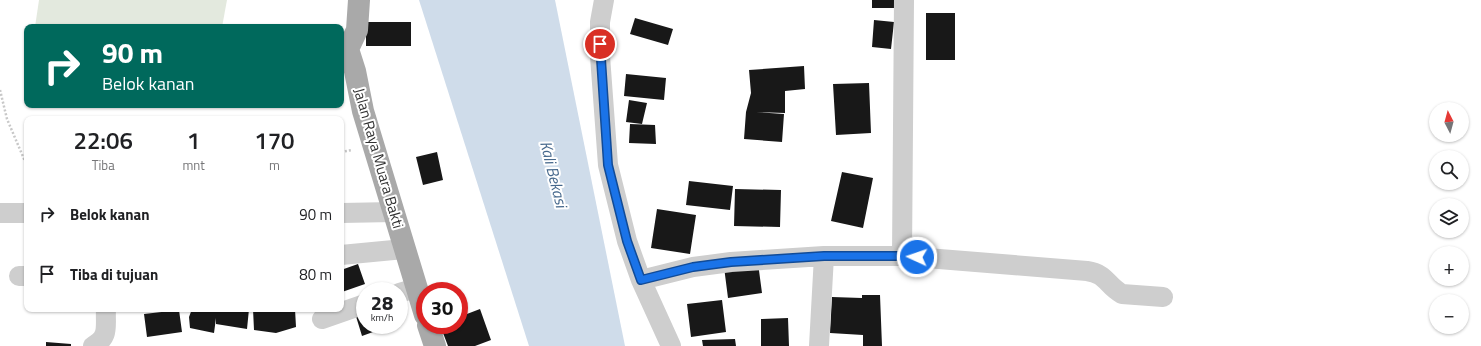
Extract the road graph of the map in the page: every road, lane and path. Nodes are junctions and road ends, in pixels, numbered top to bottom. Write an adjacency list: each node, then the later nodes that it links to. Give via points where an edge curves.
1 (359, 0): 6 (main road, Jalan Raya Muara Bakti, via 357,30 348,49 363,111)
2 (604, 0): 12 (street, via 600,22 600,56 608,165 627,241)
3 (904, 0): 11 (street)
4 (0, 90): 5 (path, via 7,119)
5 (24, 159)
6 (394, 212): 7 (street); 8 (main road, Jalan Raya Muara Bakti)
7 (344, 213)
8 (404, 249): 9 (street); 13 (main road, Jalan Raya Muara Bakti)
9 (344, 255)
10 (824, 256): 11 (street); 12 (street, via 731,262 693,267); 26 (street)
11 (902, 256): 15 (street, via 1087,271 1101,275 1122,294)
12 (641, 280): 25 (street)
13 (406, 282)
14 (408, 291): 16 (main road, Jalan Raya Muara Bakti)
15 (1163, 297)
16 (416, 303)
17 (356, 307): 18 (street)
18 (344, 311)
19 (106, 312): 23 (street, via 105,336)
20 (342, 312): 21 (street)
21 (322, 319)
22 (431, 334): 24 (main road)
23 (93, 346)
24 (435, 346)
25 (671, 346)
26 (819, 346)

